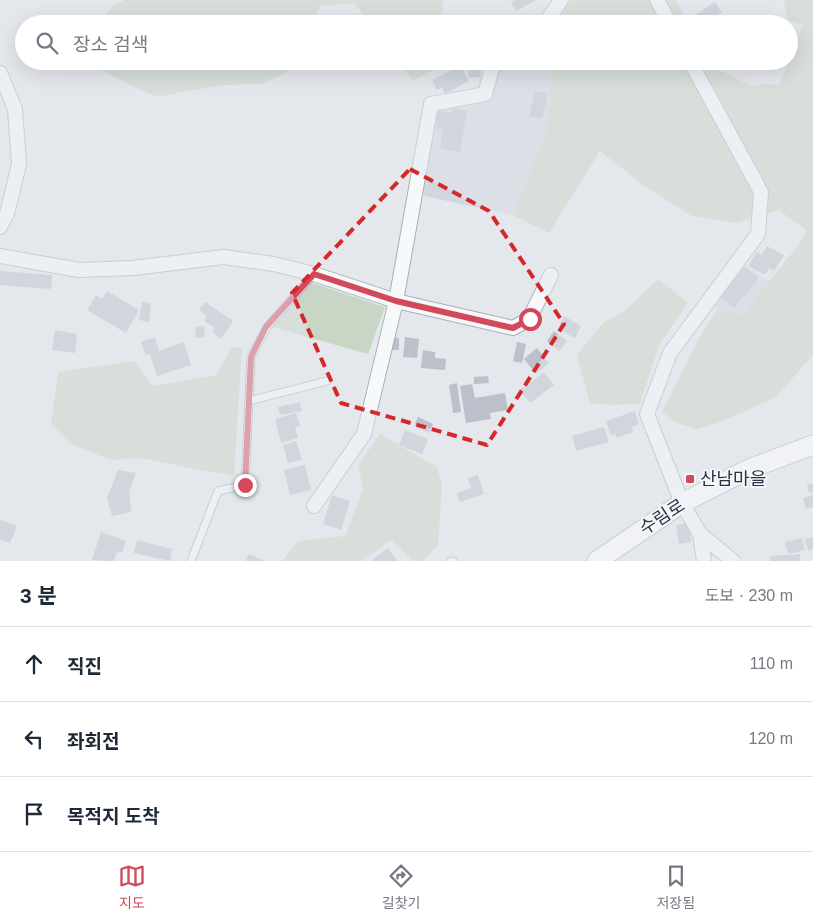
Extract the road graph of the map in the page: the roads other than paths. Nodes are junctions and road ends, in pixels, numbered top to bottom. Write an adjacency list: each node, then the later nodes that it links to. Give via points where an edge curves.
1 (561, 0): 3 (street)
2 (658, 0): 4 (street)
3 (551, 15)
4 (666, 15)
5 (491, 70): 12 (street, via 484,94 431,104)
6 (695, 70): 16 (street, via 761,192 758,234 670,353 647,414)
7 (0, 73): 8 (street, via 15,109 20,164 7,214)
8 (0, 227)
9 (0, 256): 10 (street, via 79,270 133,268 223,257)
10 (314, 274): 12 (street); 14 (lane, via 266,327 251,357)
11 (551, 275): 12 (street, via 530,319 513,328)
12 (396, 301): 17 (street, via 364,434)
13 (327, 381): 14 (lane)
14 (249, 401): 19 (lane, via 245,485 218,491)
15 (813, 444): 16 (main road, 수림로, via 749,469)
16 (682, 503): 18 (street); 20 (main road, 수림로)
17 (314, 506)
18 (700, 534): 21 (street); 22 (street)
19 (191, 561)
20 (597, 561)
21 (704, 561)
22 (733, 561)

